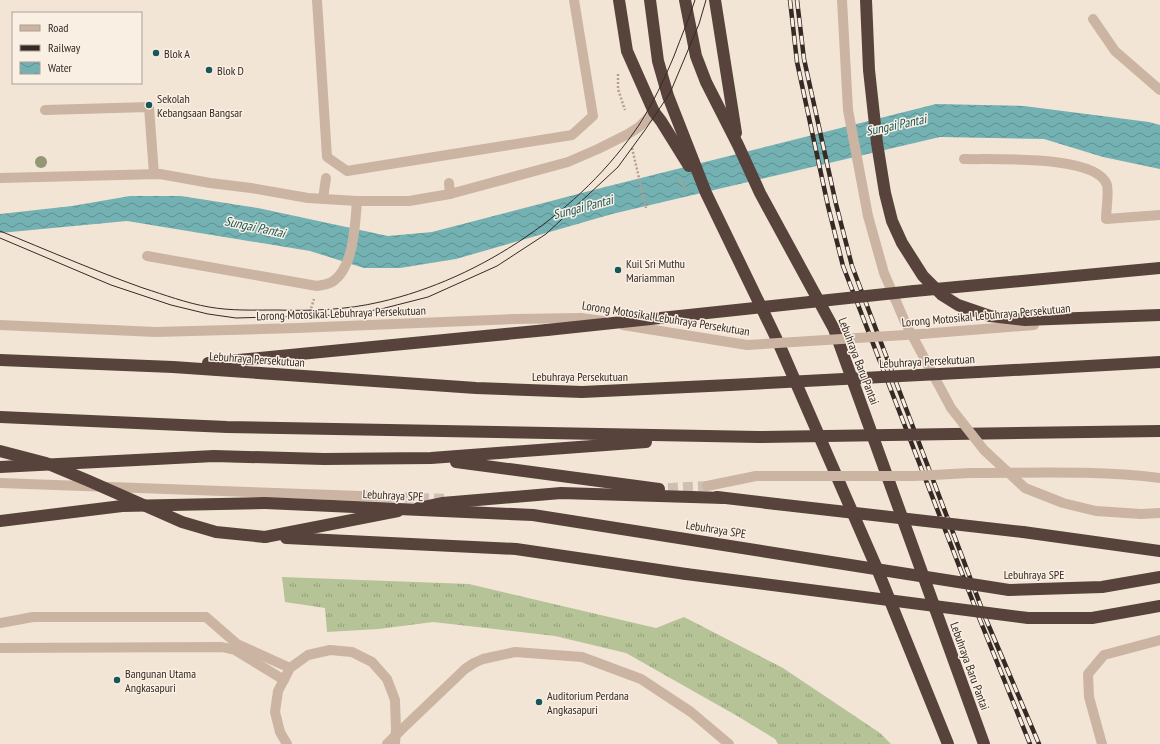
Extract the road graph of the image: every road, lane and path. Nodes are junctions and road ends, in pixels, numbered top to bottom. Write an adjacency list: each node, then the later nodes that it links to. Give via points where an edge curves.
1 (317, 0): 2 (street, via 327,156 347,171 572,135 592,116)
2 (574, 0)
3 (619, 0): 12 (highway, via 627,51)
4 (650, 0): 20 (highway, via 658,61 668,96)
5 (685, 0): 13 (highway, Lebuhraya Baru Pantai, via 696,56 706,82)
6 (715, 0): 13 (highway)
7 (842, 0): 46 (street, bridge, via 848,110 868,216 884,273 905,322 951,408 984,450 1025,488 1063,503 1096,512)
8 (866, 0): 29 (highway, bridge, via 869,70 885,193 892,221 902,243 923,276 942,295 958,305 990,316 1025,320)
9 (1093, 19): 10 (street, via 1115,51)
10 (1160, 90)
11 (45, 110): 16 (street, via 149,107)
12 (657, 116): 20 (highway); 21 (street, via 628,134 574,159)
13 (738, 145): 62 (highway, Lebuhraya Baru Pantai, via 760,193 834,329)
14 (964, 159): 25 (street, via 1057,161 1085,167 1099,174 1107,185 1106,219)
15 (635, 160): 24 (path)
16 (154, 174): 17 (street); 22 (street)
17 (0, 178)
18 (326, 178): 22 (street)
19 (449, 183): 21 (street)
20 (706, 193): 61 (highway, via 779,344 875,563)
21 (450, 194): 23 (street, via 408,201)
22 (323, 199): 23 (street)
23 (357, 201): 28 (street, via 352,245 345,270 332,282)
24 (646, 208)
25 (1160, 215)
26 (147, 256): 28 (street)
27 (1160, 268): 34 (highway, bridge)
28 (317, 286): 31 (path, via 311,310)
29 (1160, 314): 31 (street, Lorong Motosikal Lebuhraya Persekutuan, bridge, via 921,334 747,345 581,318 515,318)
30 (0, 325): 31 (street, Lorong Motosikal Lebuhraya Persekutuan, via 156,332)
31 (297, 328)
32 (0, 360): 34 (highway, Lebuhraya Persekutuan)
33 (1160, 362): 34 (highway, Lebuhraya Persekutuan, bridge, via 582,392 476,388)
34 (173, 367)
35 (0, 417): 37 (highway, via 227,427)
36 (1160, 431): 37 (highway, bridge)
37 (718, 437): 39 (highway)
38 (0, 451): 48 (highway, bridge, via 46,463 182,522 216,532)
39 (431, 458): 40 (highway, via 214,456); 45 (highway)
40 (0, 467)
41 (1160, 478): 43 (street, bridge, via 1074,472 756,476)
42 (0, 483): 44 (street)
43 (707, 486)
44 (389, 496)
45 (724, 498): 48 (highway, via 545,494 442,503); 49 (highway, bridge, via 1023,532)
46 (1160, 513)
47 (0, 521): 50 (highway, Lebuhraya SPE, bridge, via 122,506 266,503 533,515 1009,590 1102,587)
48 (266, 537): 51 (highway, bridge, via 516,549 686,574 1028,618 1092,618)
49 (1160, 551)
50 (1160, 576)
51 (1160, 606)
52 (0, 623): 55 (street, via 33,617 206,617 237,644)
53 (1160, 640): 63 (street, via 1104,655 1088,674 1089,697)
54 (0, 648): 56 (street, via 222,647 235,650)
55 (290, 668): 56 (street); 59 (street, via 308,656 330,650 352,652 372,662 387,679 395,700)
56 (284, 680): 57 (street, via 278,692 275,712 280,732)
57 (287, 744)
58 (387, 744): 60 (street, bridge, via 465,669 474,663 515,652 582,658 641,679 690,712)
59 (395, 744)
60 (729, 744)
61 (948, 744)
62 (984, 744)
63 (1102, 744)

